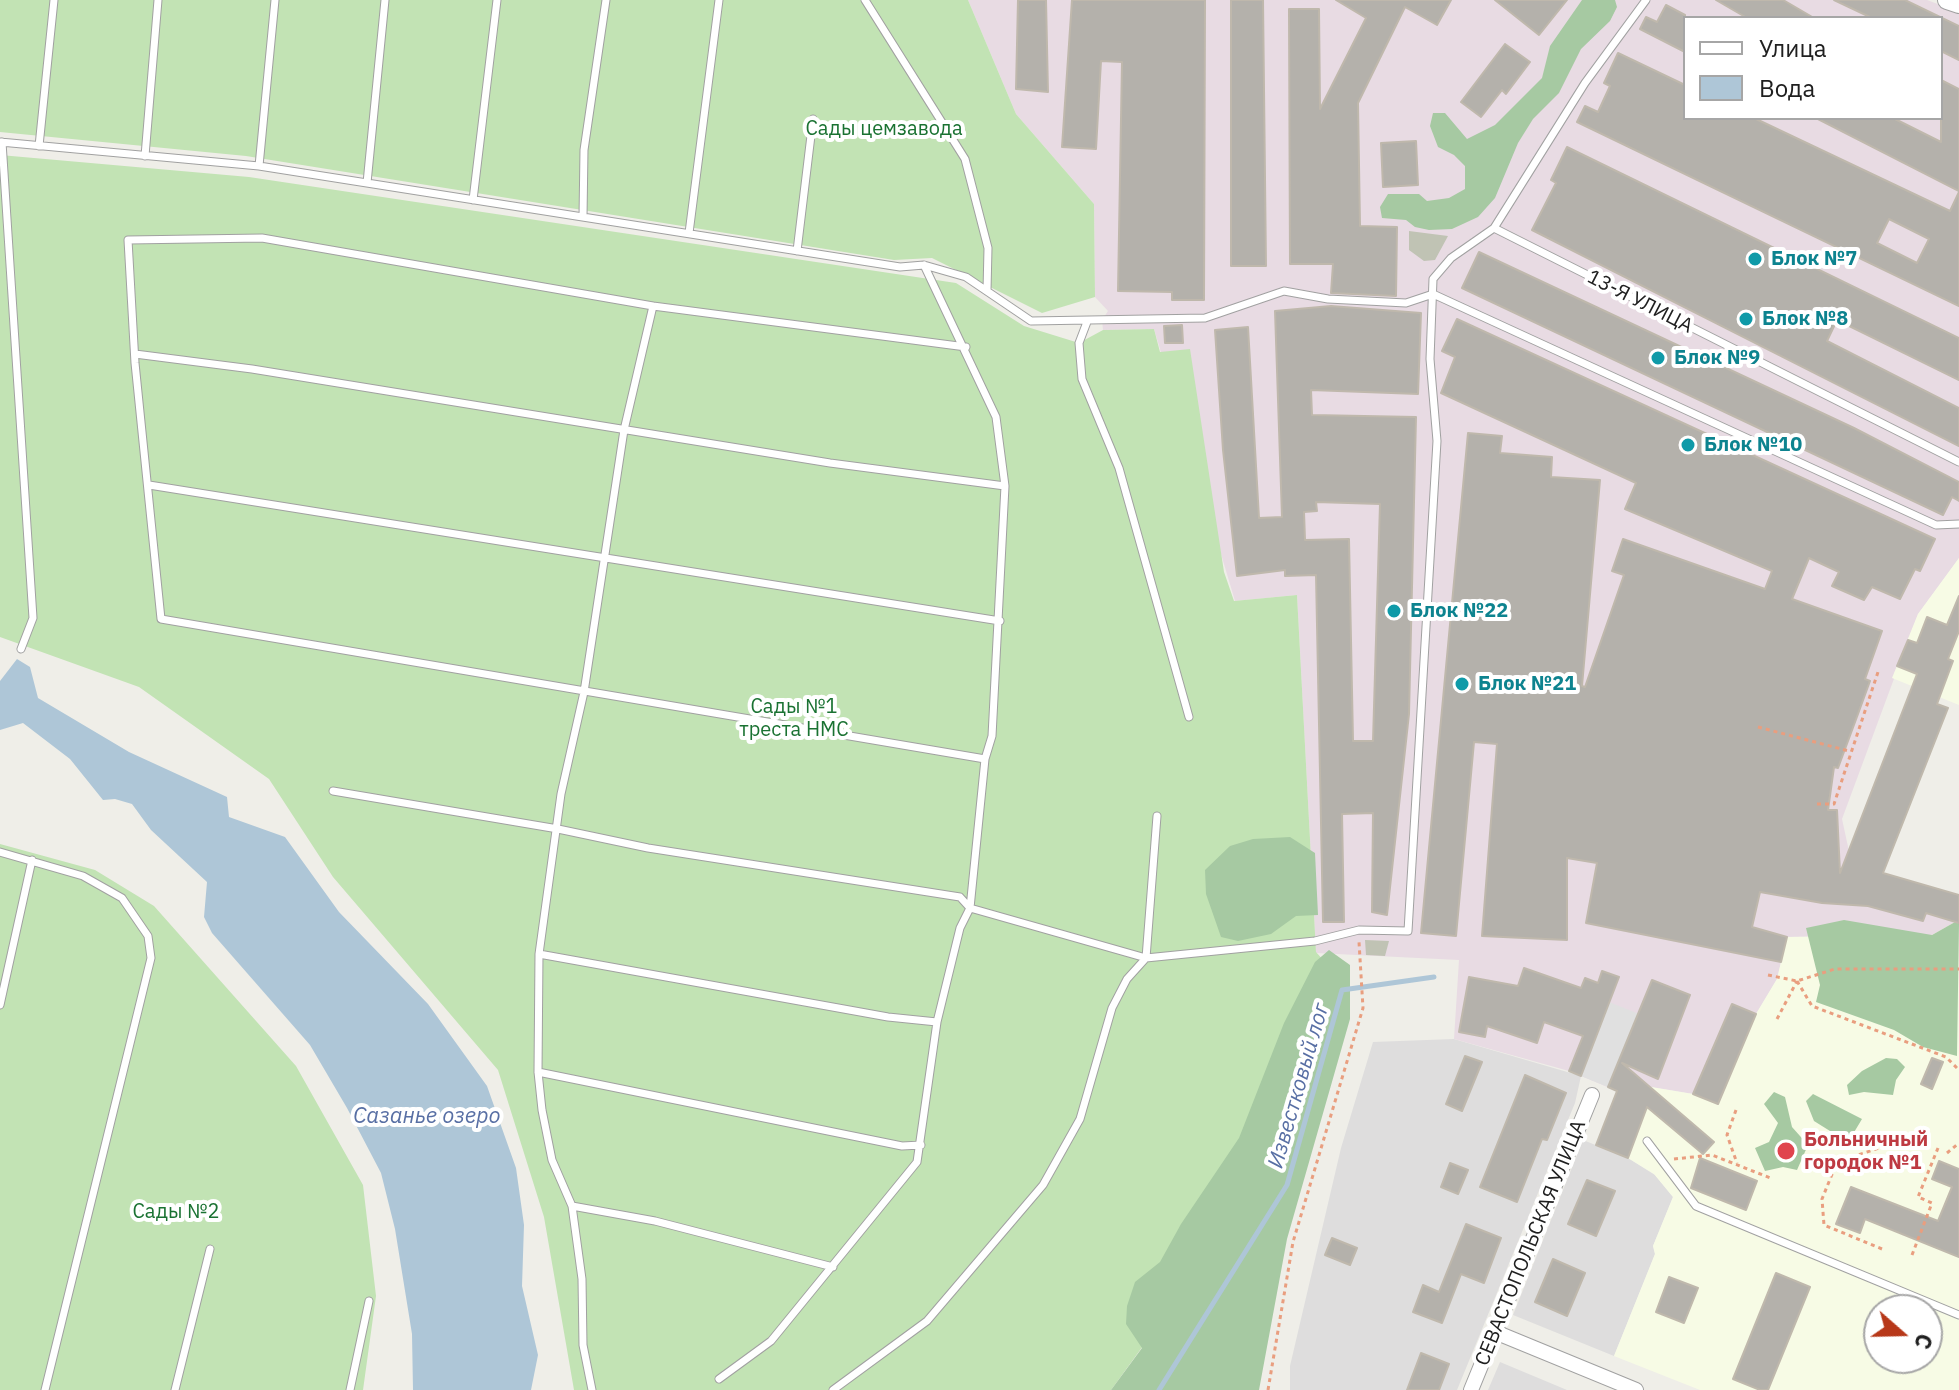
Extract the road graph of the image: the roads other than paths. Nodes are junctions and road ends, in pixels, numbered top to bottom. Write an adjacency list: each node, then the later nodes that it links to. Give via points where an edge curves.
1 (54, 0): 14 (lane)
2 (158, 0): 15 (lane)
3 (275, 0): 16 (lane)
4 (385, 0): 17 (lane)
5 (497, 0): 18 (lane)
6 (606, 0): 19 (lane, via 584,150)
7 (719, 0): 21 (lane)
8 (865, 0): 24 (lane, via 965,159 988,248)
9 (1646, 0): 20 (lane, via 1585,83)
10 (1947, 0): 11 (street)
11 (1959, 4)
12 (813, 119): 22 (lane)
13 (1, 142): 14 (lane); 37 (lane, via 33,618)
14 (39, 146): 15 (lane)
15 (145, 156): 16 (lane)
16 (259, 166): 17 (lane)
17 (367, 183): 18 (lane)
18 (473, 200): 19 (lane)
19 (583, 217): 21 (lane)
20 (1494, 228): 25 (lane, via 1451,258 1433,279); 31 (lane, 13-Я УЛИЦА)
21 (689, 233): 22 (lane)
22 (797, 251): 23 (lane, via 900,267)
23 (924, 265): 24 (lane, via 966,277); 28 (lane)
24 (987, 291): 27 (lane, via 1031,321)
25 (1433, 294): 27 (lane, via 1406,303 1284,291 1205,318); 34 (lane, via 1936,525); 48 (lane, via 1430,359 1437,441 1408,931 1359,930 1315,941)
26 (653, 306): 28 (lane); 29 (lane, via 262,238 128,240); 30 (lane)
27 (1087, 322): 39 (lane, via 1079,343 1082,379 1119,468)
28 (966, 347): 33 (lane, via 996,417)
29 (135, 354): 30 (lane); 32 (lane)
30 (624, 430): 33 (lane); 35 (lane)
31 (1959, 462)
32 (149, 485): 35 (lane); 38 (lane, via 161,619)
33 (1005, 486): 36 (lane)
34 (1959, 524)
35 (605, 556): 36 (lane); 38 (lane)
36 (1000, 621): 40 (lane, via 992,736)
37 (21, 649)
38 (584, 692): 40 (lane); 43 (lane)
39 (1189, 717)
40 (985, 759): 46 (lane)
41 (333, 791): 43 (lane)
42 (1157, 816): 48 (lane)
43 (558, 829): 46 (lane, via 960,897); 47 (lane)
44 (0, 852): 45 (lane)
45 (32, 860): 49 (lane); 62 (lane, via 83,876 122,898 148,936 151,958)
46 (970, 908): 48 (lane); 50 (lane, via 960,928)
47 (539, 954): 50 (lane); 51 (lane)
48 (1146, 958): 66 (lane, via 1112,1008 1080,1119 1043,1185 927,1321)
49 (0, 1005)
50 (937, 1022): 54 (lane)
51 (538, 1072): 54 (lane, via 902,1146); 55 (lane, via 552,1160)
52 (1592, 1095): 60 (street, СЕВАСТОПОЛЬСКАЯ УЛИЦА)
53 (1647, 1141): 59 (lane, via 1696,1206)
54 (921, 1145): 57 (lane, via 917,1162)
55 (572, 1206): 57 (lane, via 655,1221); 65 (lane, via 582,1279 583,1345)
56 (210, 1249): 63 (lane)
57 (833, 1267): 61 (lane, via 771,1341)
58 (369, 1301): 64 (lane)
59 (1959, 1315)
60 (1495, 1332): 67 (street, СЕВАСТОПОЛЬСКАЯ УЛИЦА); 68 (street)
61 (719, 1379)
62 (45, 1390)
63 (175, 1390)
64 (350, 1390)
65 (592, 1390)
66 (833, 1390)
67 (1471, 1390)
68 (1636, 1390)

